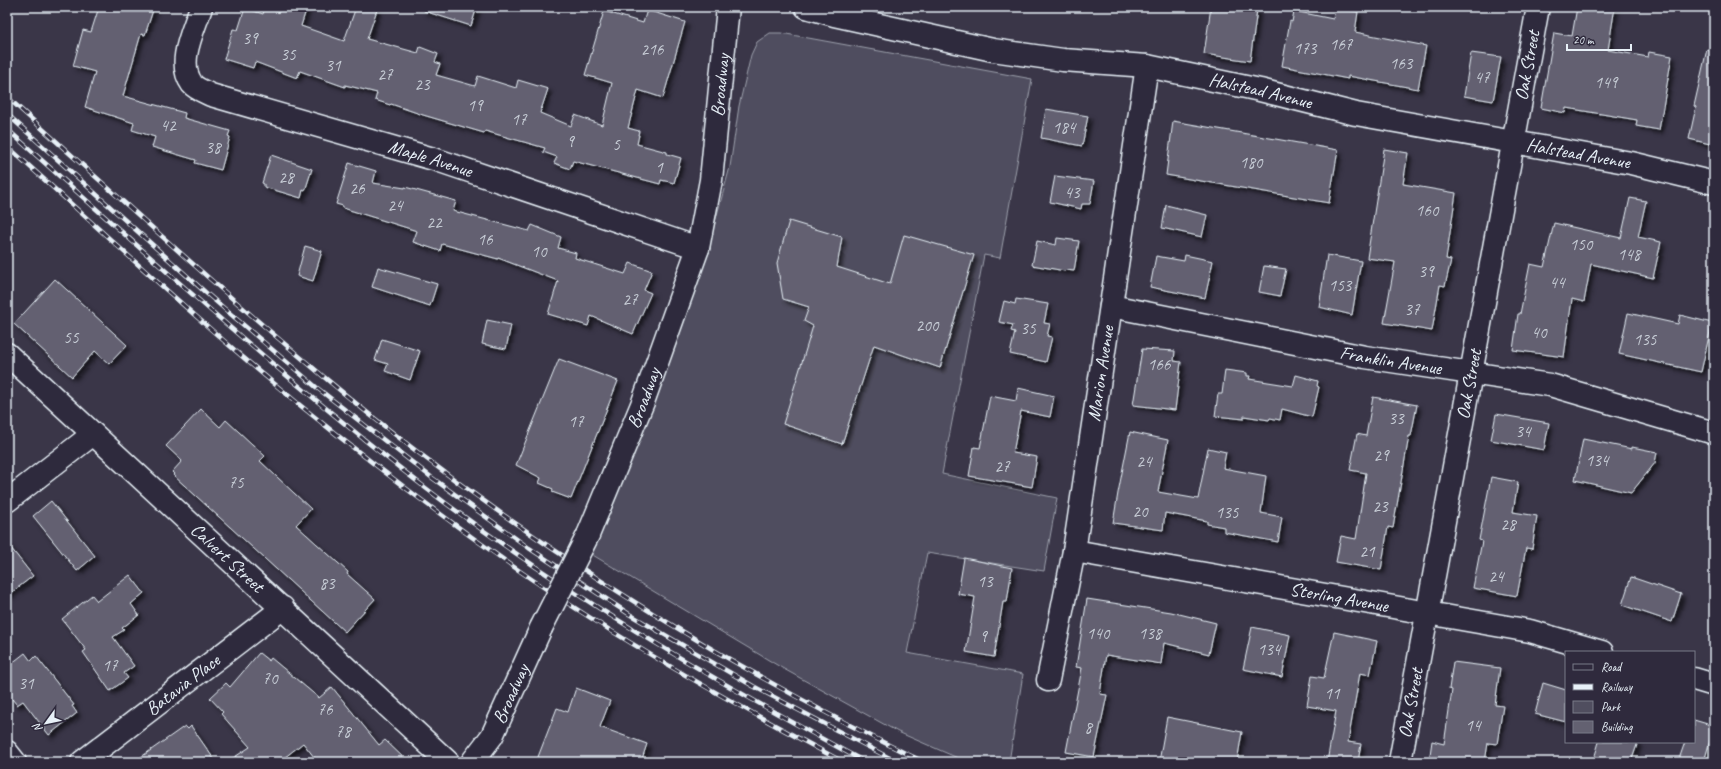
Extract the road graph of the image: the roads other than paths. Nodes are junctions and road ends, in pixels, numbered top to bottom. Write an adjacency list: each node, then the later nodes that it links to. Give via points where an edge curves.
1 (201, 7): 8 (street, Maple Avenue, via 186,53 187,72 193,85 211,95 437,160)
2 (728, 7): 8 (street, Broadway, via 711,180)
3 (806, 7): 5 (street, Halstead Avenue, via 993,50 1063,60)
4 (1538, 7): 6 (street, Oak Street)
5 (1147, 66): 6 (street, Halstead Avenue, via 1356,114); 9 (street, Marion Avenue)
6 (1514, 142): 7 (street, Halstead Avenue, via 1631,163); 11 (street, Oak Street)
7 (1714, 183)
8 (698, 248): 26 (street, Broadway, bridge, via 643,402 588,535 541,628 492,736)
9 (1111, 306): 11 (street, Franklin Avenue, via 1365,357); 15 (street, Marion Avenue)
10 (7, 354): 13 (street, Calvert Street)
11 (1470, 373): 12 (street, Franklin Avenue, via 1550,385); 17 (street, Oak Street)
12 (1714, 433)
13 (93, 434): 14 (street); 16 (street, Calvert Street)
14 (7, 501)
15 (1074, 551): 17 (street, Sterling Avenue); 20 (street, Marion Avenue)
16 (283, 608): 24 (street, Batavia Place); 25 (street, Calvert Street)
17 (1427, 613): 18 (street, Sterling Avenue, via 1530,631); 27 (street, Oak Street)
18 (1599, 651)
19 (1695, 679): 21 (street)
20 (1048, 680)
21 (1714, 685)
22 (7, 752): 23 (street)
23 (15, 762)
24 (82, 762)
25 (448, 762)
26 (472, 762)
27 (1400, 762)

